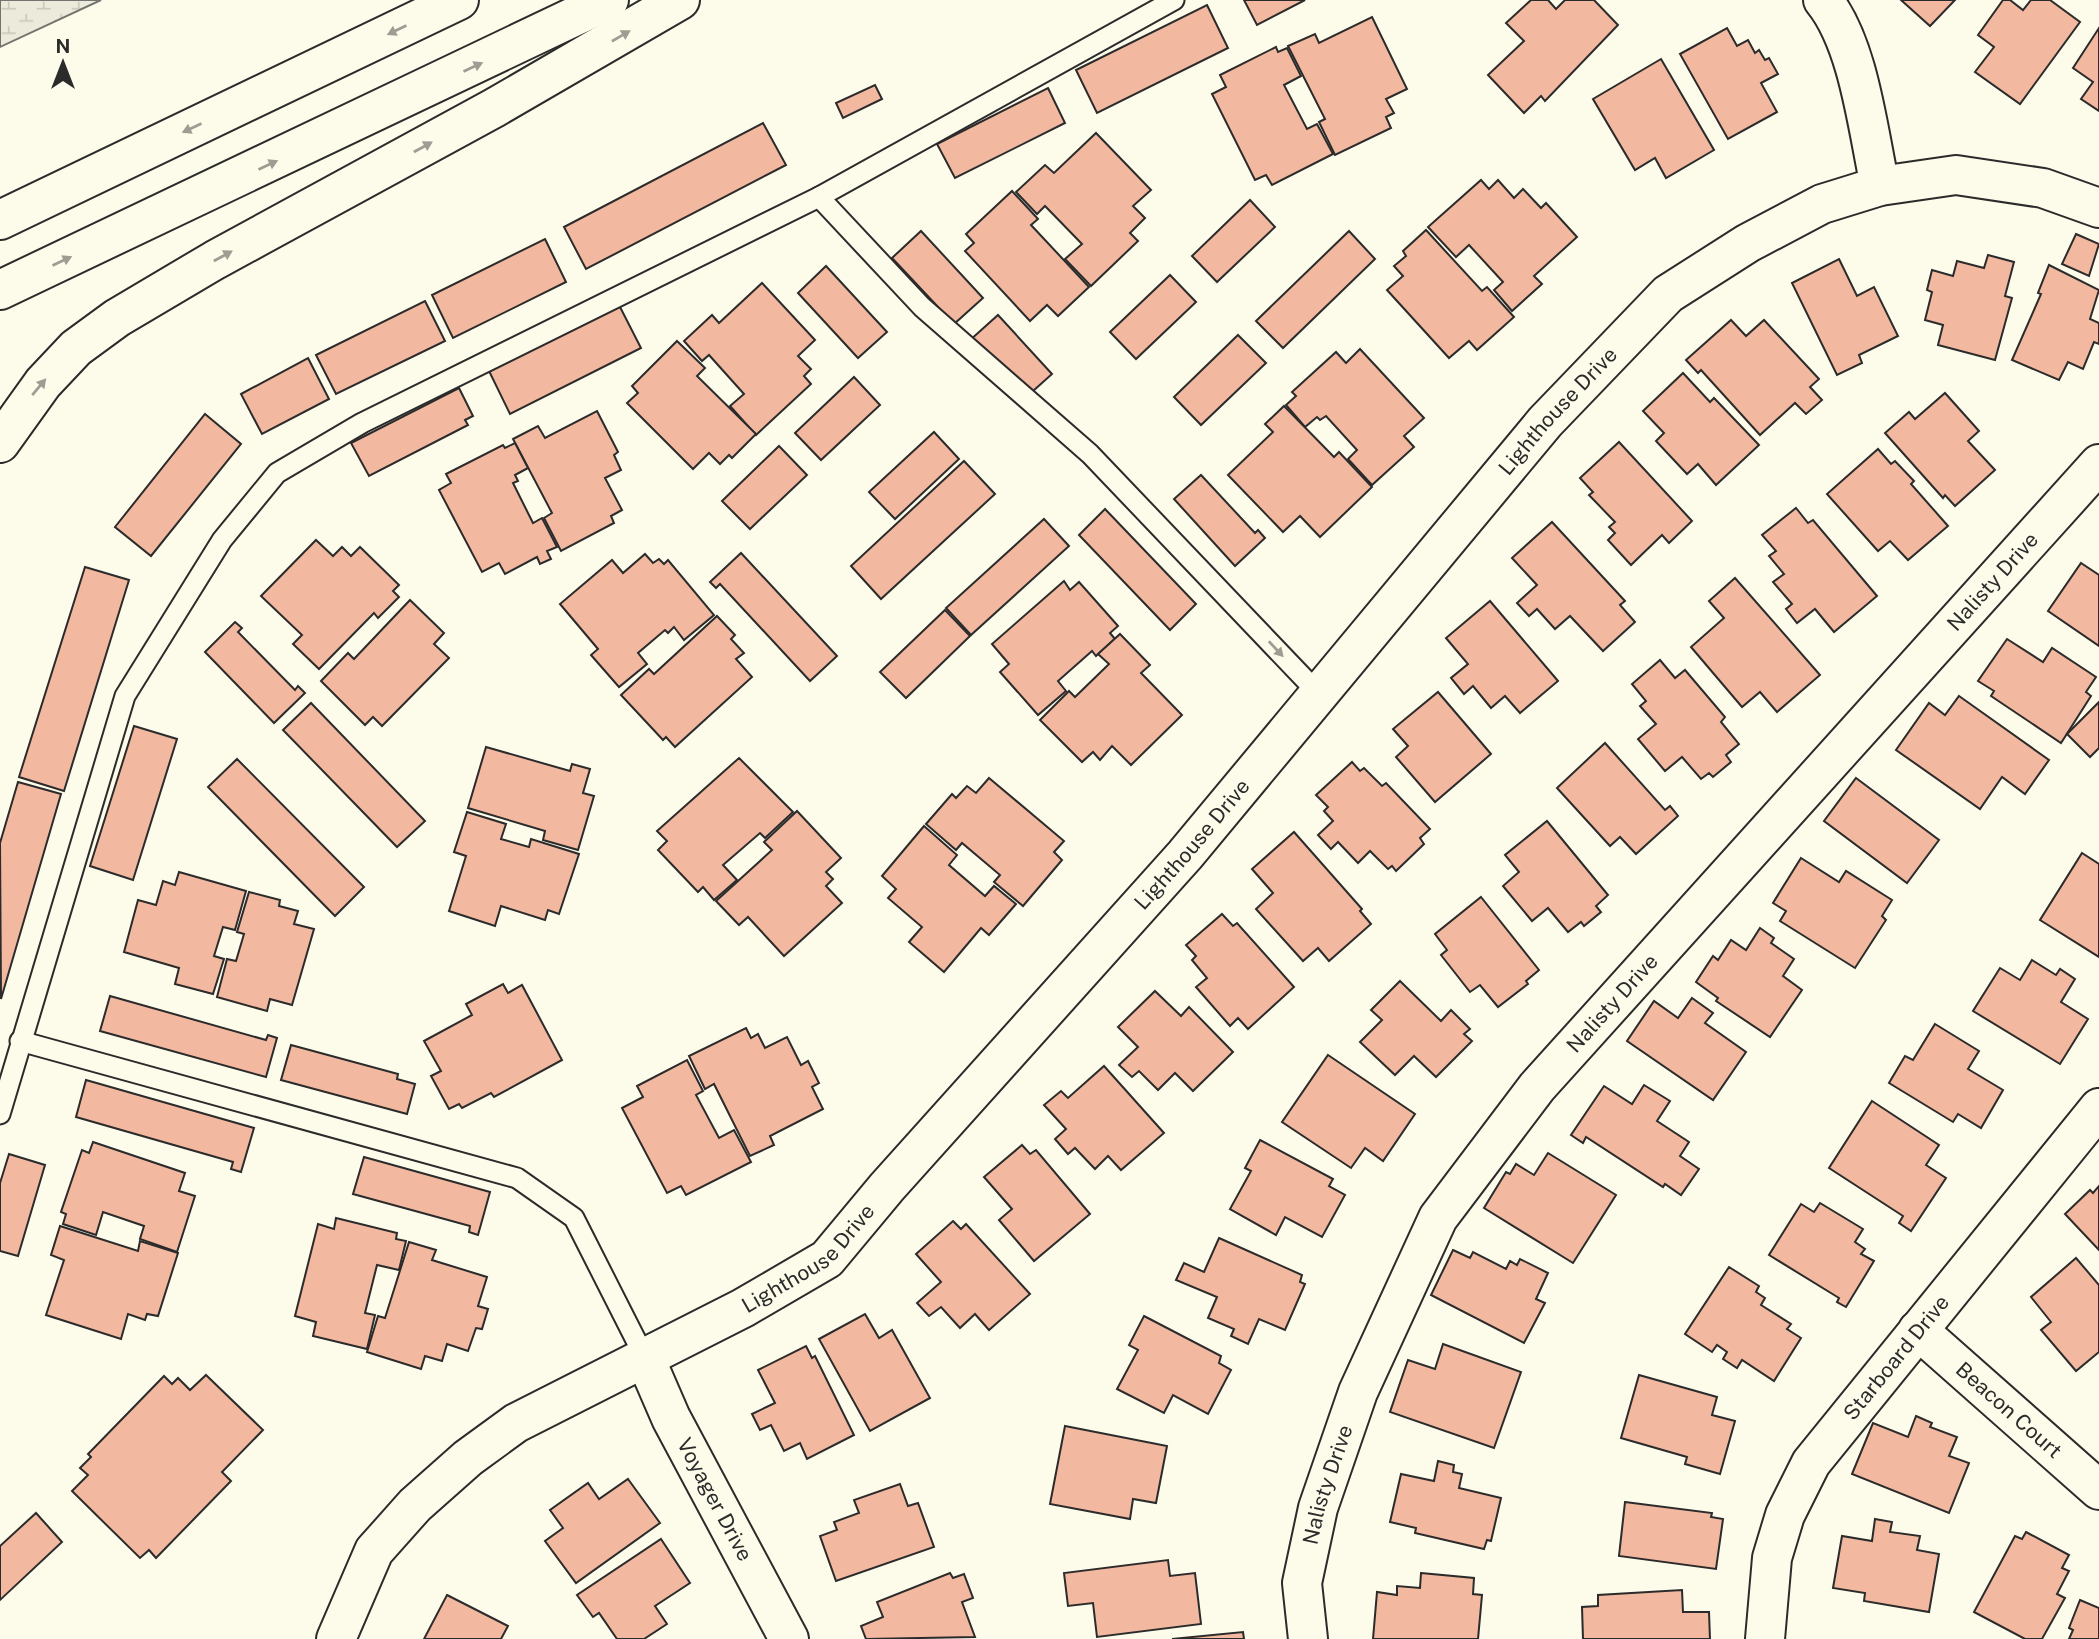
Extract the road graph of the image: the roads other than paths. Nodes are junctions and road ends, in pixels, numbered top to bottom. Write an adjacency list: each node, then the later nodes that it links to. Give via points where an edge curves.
1 (459, 0): 9 (main road, one-way to 9)
2 (610, 0): 10 (main road, one-way to 2)
3 (680, 0): 11 (main road, one-way to 3, via 43,383 76,348 117,318)
4 (1174, 0): 7 (lane)
5 (1823, 0): 6 (main road, via 1837,17 1850,50)
6 (1880, 186): 8 (main road, Lighthouse Drive, via 1956,175 2042,188); 13 (main road, Lighthouse Drive, via 1822,204 1748,243 1668,294 1545,422)
7 (819, 197): 13 (lane, one-way to 13, via 922,307 1090,454); 14 (lane, via 362,423 277,472 222,540 125,696)
8 (2099, 208)
9 (0, 219)
10 (0, 290)
11 (0, 443)
12 (2099, 464): 22 (main road, Nalisty Drive, via 1537,1087 1438,1218 1358,1392 1318,1508 1302,1583)
13 (1319, 694): 18 (main road, Lighthouse Drive, via 1185,855 827,1259)
14 (20, 1041): 16 (lane); 18 (lane, via 517,1178 574,1218)
15 (2099, 1108): 17 (main road, Starboard Drive)
16 (0, 1114)
17 (1918, 1331): 19 (main road, Beacon Court); 23 (main road, Starboard Drive, via 1811,1463 1785,1515 1772,1558)
18 (645, 1358): 20 (main road, Lighthouse Drive, via 516,1423 415,1505 373,1551); 21 (main road, Voyager Drive, via 671,1418)
19 (2099, 1490)
20 (336, 1639)
21 (789, 1639)
22 (1308, 1639)
23 (1765, 1639)

